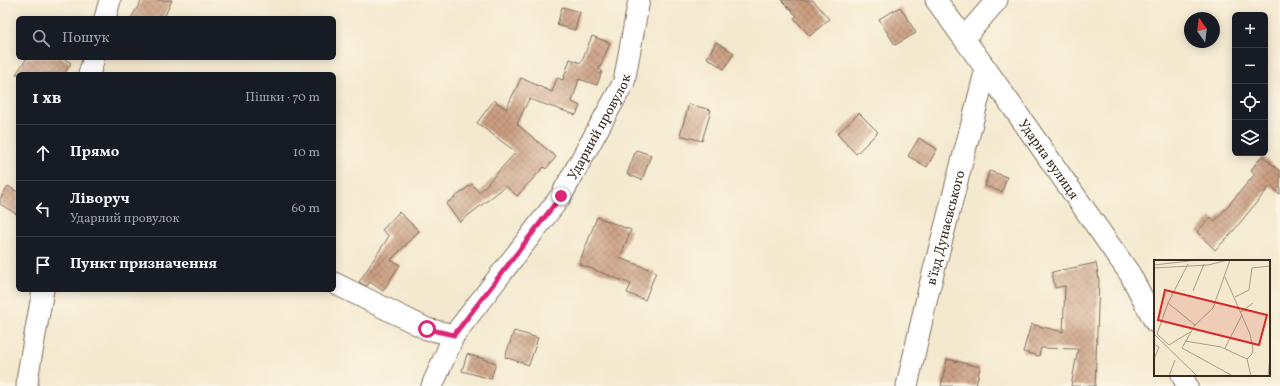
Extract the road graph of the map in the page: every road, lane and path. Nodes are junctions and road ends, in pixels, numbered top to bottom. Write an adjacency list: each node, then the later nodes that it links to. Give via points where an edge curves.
1 (110, 0): 5 (street)
2 (639, 0): 13 (street, Ударний провулок, via 624,82 561,196)
3 (936, 0): 6 (street, Ударна вулиця)
4 (997, 0): 6 (street)
5 (106, 16)
6 (964, 38): 8 (street, Ударна вулиця)
7 (93, 60): 9 (street)
8 (986, 69): 12 (street, Ударна вулиця, via 1130,274); 17 (street, в'їзд Дунаєвського)
9 (90, 72)
10 (336, 284): 13 (street, via 427,329)
11 (43, 292): 15 (street)
12 (1154, 320)
13 (454, 335): 16 (street, Ударний провулок)
14 (1182, 376): 18 (street)
15 (27, 386)
16 (432, 386)
17 (907, 386)
18 (1187, 386)

